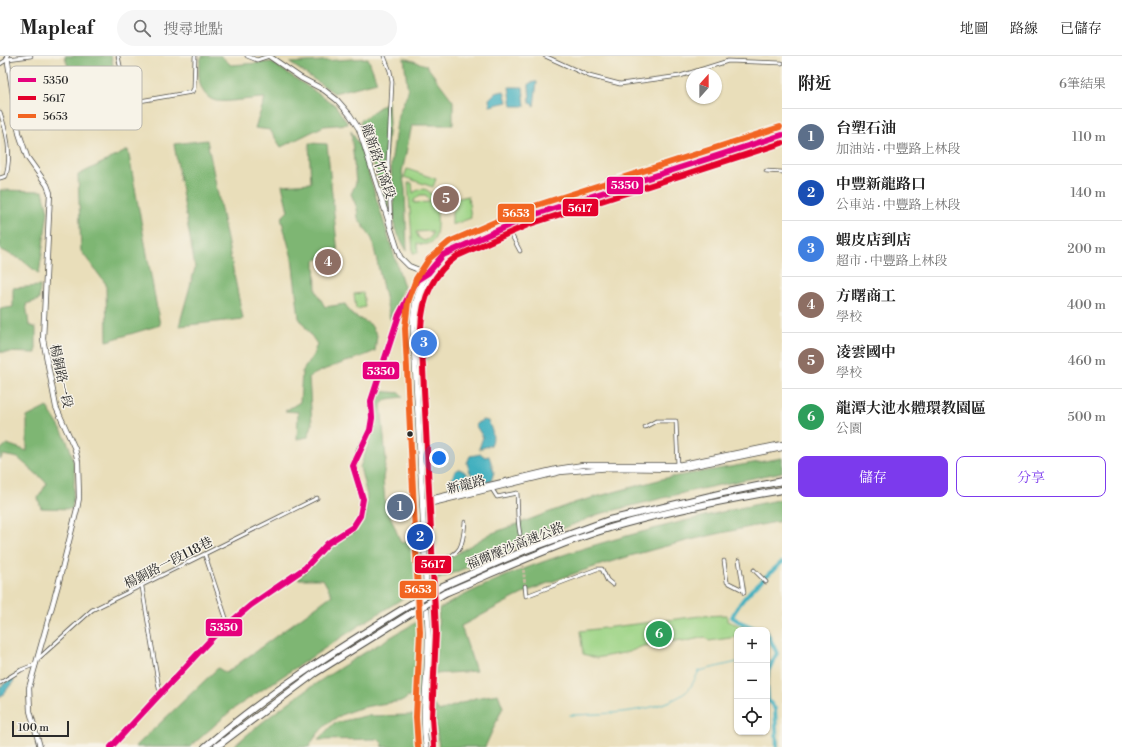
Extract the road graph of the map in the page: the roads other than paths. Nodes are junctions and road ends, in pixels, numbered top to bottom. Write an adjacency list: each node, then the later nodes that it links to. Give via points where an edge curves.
1 (32, 56): 8 (street)
2 (118, 56): 11 (street)
3 (195, 56): 13 (street, via 192,92)
4 (247, 56): 5 (street, via 257,60)
5 (269, 56): 21 (street, 龍新路竹窩段, via 324,90 350,115 359,129)
6 (384, 56): 21 (street, via 392,82 388,163)
7 (545, 56): 9 (street, via 589,76 620,84 680,76 728,61)
8 (7, 57): 10 (street); 12 (street, 楊銅路一段)
9 (782, 63)
10 (0, 64)
11 (120, 66)
12 (10, 76)
13 (142, 101)
14 (0, 112): 20 (street, via 9,146 6,176)
15 (19, 130): 46 (street, 楊銅路一段, via 27,157 50,193 43,339 56,407 75,449 78,468 77,509)
16 (782, 134): 24 (main road, via 527,217 453,249 444,255)
17 (782, 140): 22 (main road, via 543,217)
18 (766, 171): 19 (street)
19 (782, 172)
20 (0, 178)
21 (391, 229): 24 (street, 龍新路竹窩段, via 403,262 415,270)
22 (510, 232): 23 (street); 24 (main road, via 454,255)
23 (520, 251)
24 (430, 274): 33 (main road, via 415,302 413,320); 45 (street, via 417,280 399,315 371,401 370,430 353,466 363,498 360,516 353,527 328,543 305,568)
25 (645, 427): 28 (street, via 656,421 676,421)
26 (782, 444): 28 (street, 新龍路)
27 (782, 448): 28 (street, 新龍路)
28 (678, 467): 30 (street, 新龍路, via 584,469 560,472); 33 (street, 新龍路, via 583,465 557,469)
29 (782, 481): 52 (highway, 福爾摩沙高速公路, bridge, via 723,492 609,520 526,550 443,586 299,675 238,719)
30 (492, 489): 33 (street, 新龍路); 35 (street, via 497,496 517,493)
31 (782, 490): 53 (highway, 福爾摩沙高速公路, bridge, via 710,503 612,528 446,593 315,673)
32 (317, 498): 36 (street, 楊銅路一段118巷)
33 (425, 503): 39 (main road); 54 (main road, via 428,639 423,712)
34 (465, 522): 39 (street, via 461,549)
35 (520, 534)
36 (205, 555): 44 (street, 楊銅路一段118巷); 45 (street)
37 (739, 560): 38 (street, via 743,592 727,582)
38 (724, 561)
39 (431, 566): 55 (main road, via 433,631 428,713)
40 (754, 570): 41 (street)
41 (766, 582)
42 (613, 585): 43 (street, via 607,580 602,569 597,569 526,596)
43 (525, 586)
44 (142, 587): 46 (street, 楊銅路一段118巷, via 92,610); 49 (street)
45 (228, 624): 49 (street)
46 (39, 658): 47 (street, 楊銅路一段)
47 (36, 664): 48 (street); 50 (street, 楊銅路一段, via 29,694 30,711)
48 (0, 683)
49 (160, 694): 51 (street)
50 (40, 747)
51 (111, 747)
52 (205, 747)
53 (216, 747)
54 (426, 747)
55 (432, 747)

